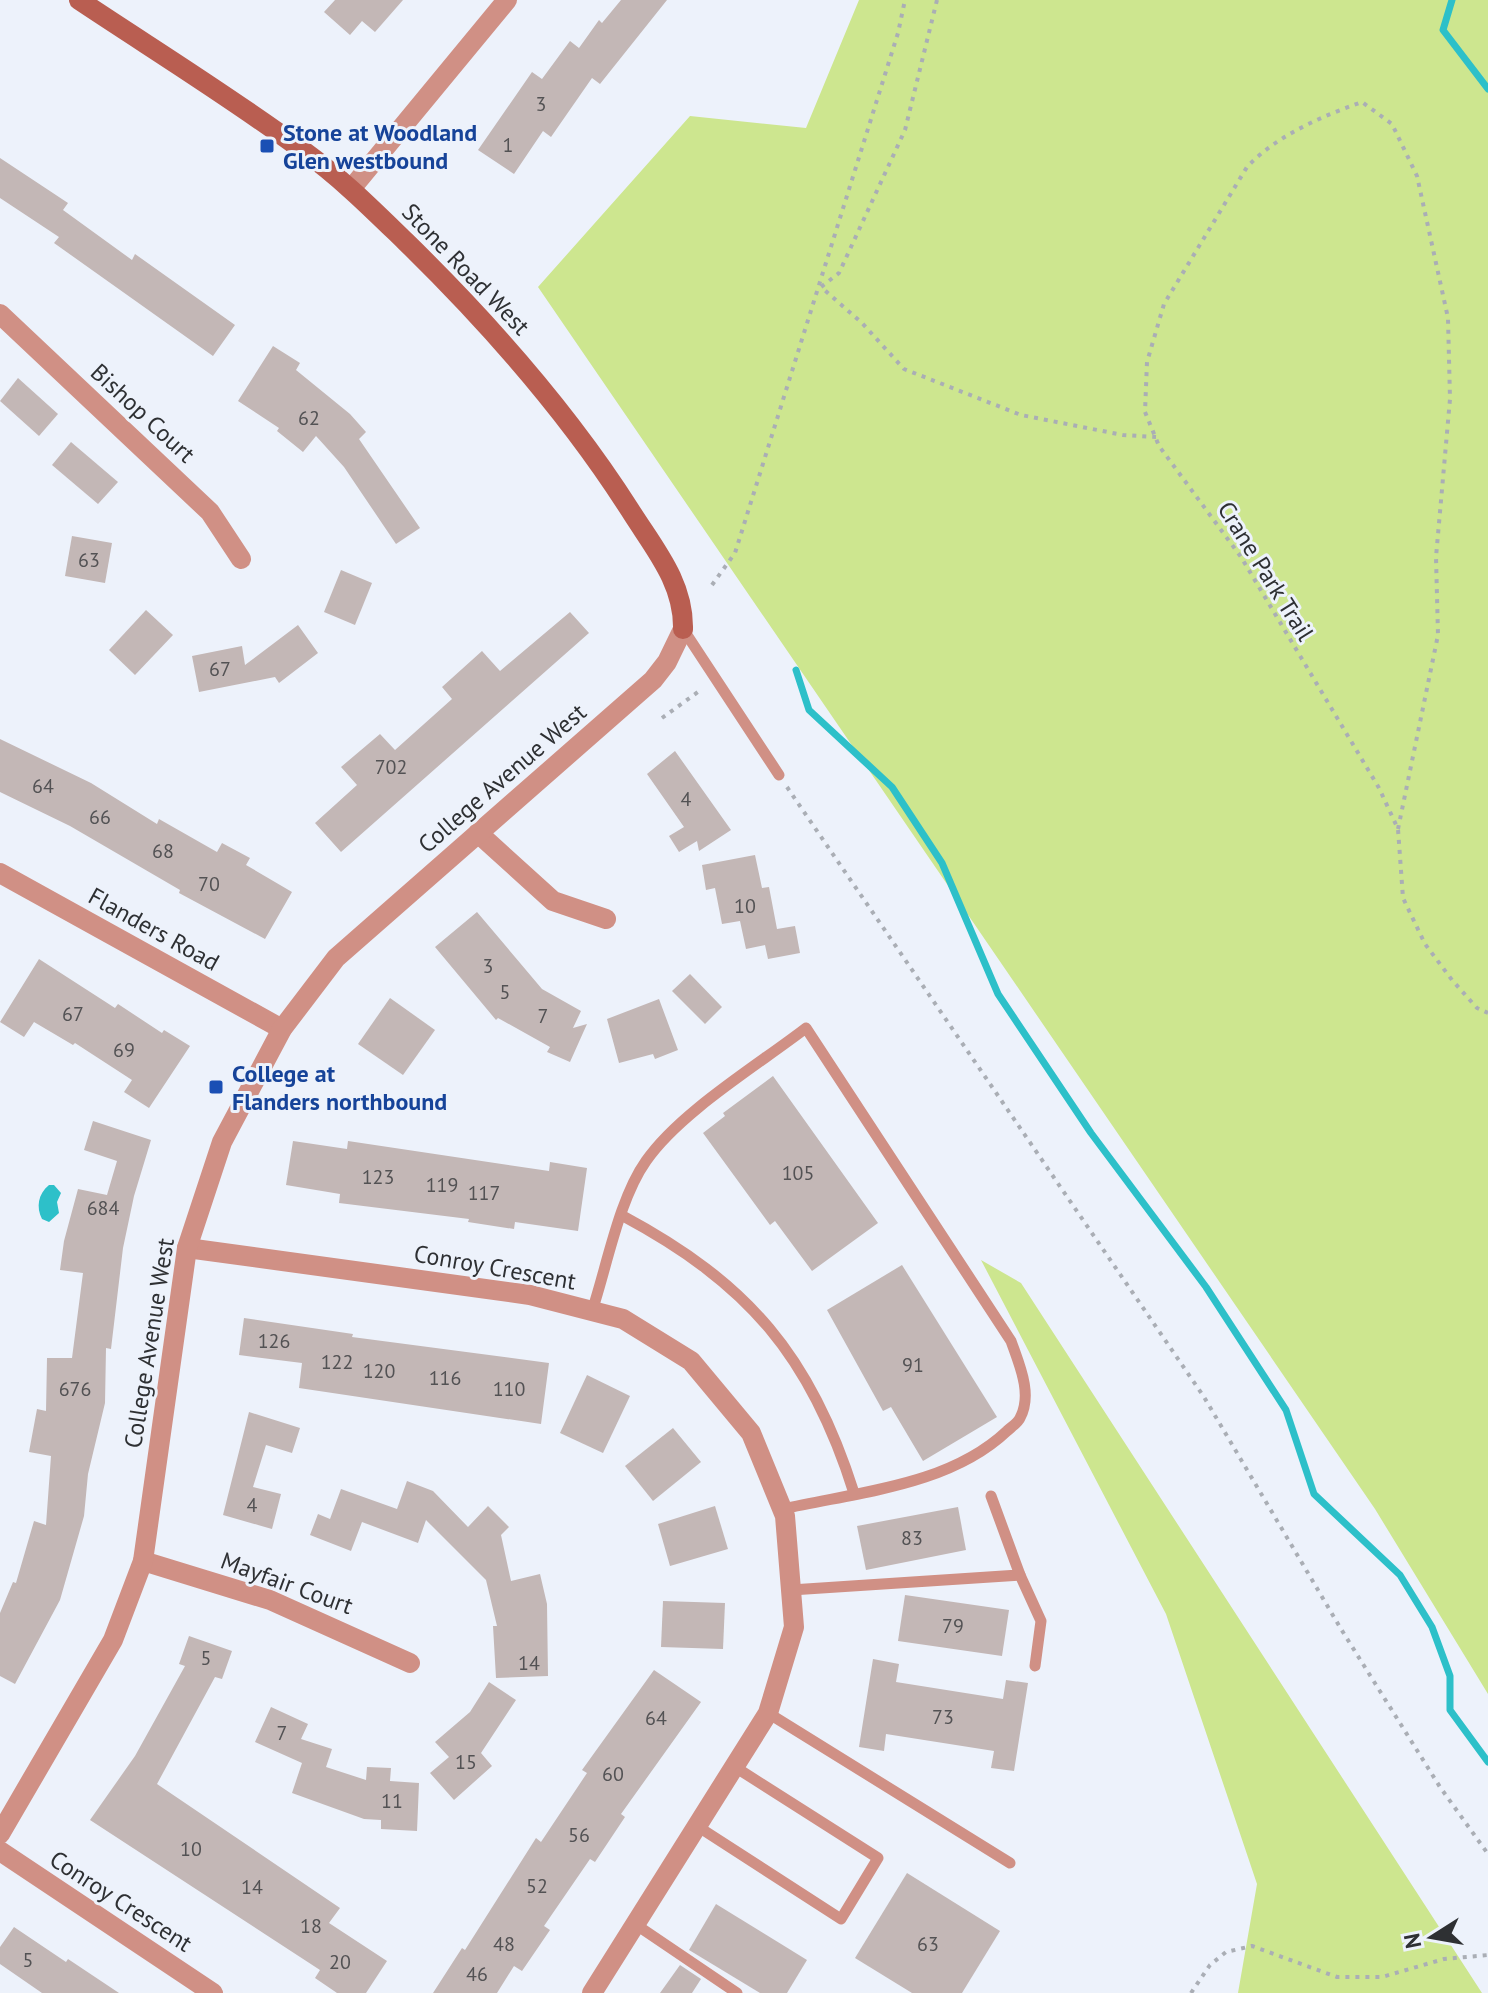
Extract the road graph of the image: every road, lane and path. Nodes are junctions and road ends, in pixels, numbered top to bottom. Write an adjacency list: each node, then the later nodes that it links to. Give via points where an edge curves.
1 (79, 0): 5 (main road, Stone Road West, via 248,112)
2 (507, 0): 5 (street)
3 (905, 0): 6 (path)
4 (937, 0): 6 (path, via 905,130 839,273)
5 (351, 189): 11 (main road, Stone Road West, via 516,357 608,475 676,583)
6 (821, 287): 8 (path, via 904,369 1021,415); 10 (path, via 735,553)
7 (0, 314): 9 (street, Bishop Court, via 210,512)
8 (1156, 437): 15 (path, Crane Park Trail, via 1241,557 1356,745); 15 (path, Crane Park Trail, via 1145,412 1147,362 1164,304 1205,232 1262,152 1331,113 1362,102 1392,124 1417,176 1448,318 1450,399 1436,557 1438,635)
9 (241, 559)
10 (712, 585)
11 (683, 629): 12 (lane); 16 (street, College Avenue West, via 653,680)
12 (716, 678): 13 (path); 14 (lane)
13 (662, 718)
14 (779, 775): 37 (path, via 1189,1373 1349,1642)
15 (1398, 829): 19 (path, Crane Park Trail, via 1403,898 1425,944 1477,1008)
16 (478, 833): 18 (street, via 553,901); 20 (street, College Avenue West, via 336,958)
17 (0, 873): 20 (street, Flanders Road)
18 (606, 919)
19 (1488, 1013)
20 (282, 1029): 22 (street, College Avenue West, via 222,1142)
21 (623, 1216): 23 (lane); 24 (lane, via 679,1246 731,1287 777,1334 813,1390 839,1444); 24 (lane, via 644,1163 667,1134 806,1028 1011,1341 1025,1382 1020,1418 997,1441 927,1476)
22 (187, 1248): 23 (street, Conroy Crescent, via 530,1295); 27 (street, College Avenue West)
23 (592, 1311): 26 (street, Conroy Crescent, via 623,1319 691,1361 751,1433)
24 (854, 1493): 26 (lane)
25 (991, 1496): 28 (lane)
26 (783, 1509): 29 (street, Conroy Crescent)
27 (143, 1561): 30 (street, Mayfair Court, via 270,1600); 35 (street, College Avenue West, via 113,1640)
28 (1020, 1575): 29 (lane); 31 (lane, via 1041,1621)
29 (791, 1590): 32 (street, Conroy Crescent, via 794,1627)
30 (410, 1663)
31 (1035, 1666)
32 (768, 1713): 33 (street, Conroy Crescent); 38 (lane)
33 (735, 1767): 34 (street, Conroy Crescent); 34 (lane, via 878,1858 841,1919)
34 (697, 1826): 39 (street, Conroy Crescent)
35 (0, 1834)
36 (0, 1851): 41 (street, Conroy Crescent)
37 (1488, 1854)
38 (1010, 1863)
39 (635, 1924): 42 (street, Conroy Crescent); 43 (lane)
40 (1488, 1955): 44 (path, via 1444,1959 1382,1977 1337,1977 1252,1946 1226,1952)
41 (213, 1993)
42 (592, 1993)
43 (737, 1993)
44 (1191, 1993)

